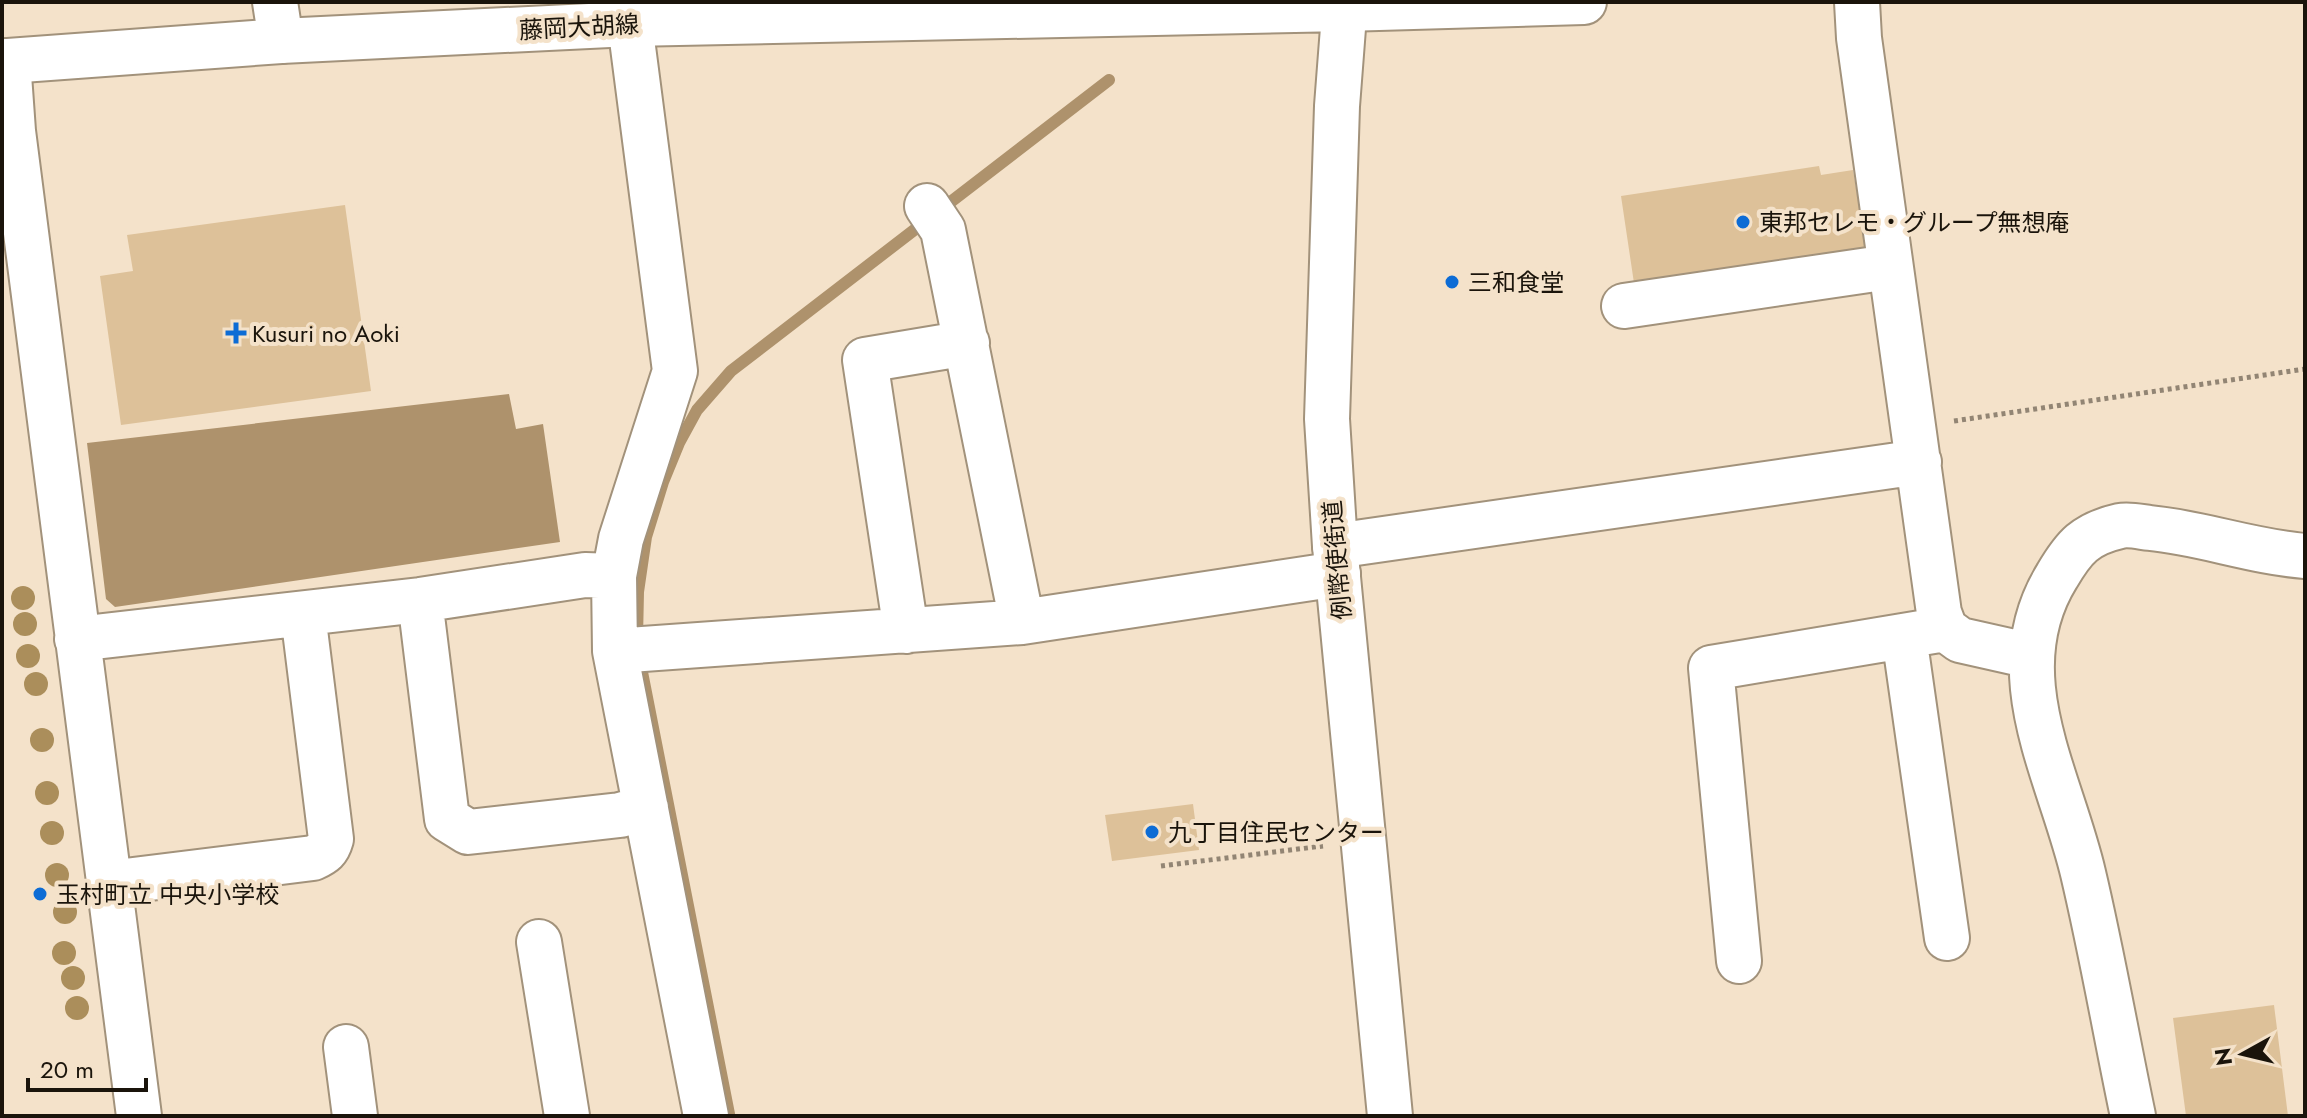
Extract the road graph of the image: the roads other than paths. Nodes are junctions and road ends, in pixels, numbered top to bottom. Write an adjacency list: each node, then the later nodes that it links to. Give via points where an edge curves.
1 (1584, 2): 3 (street, 藤岡大胡線)
2 (1857, 2): 10 (street)
3 (1344, 6): 4 (street, 藤岡大胡線); 15 (street, 例幣使街道, via 1327,405)
4 (1147, 7): 5 (street, 藤岡大胡線)
5 (838, 10): 7 (street, 藤岡大胡線)
6 (278, 22): 7 (street, 藤岡大胡線); 8 (street, 藤岡大胡線)
7 (630, 24): 16 (street, via 675,371 638,480)
8 (4, 61): 22 (street)
9 (935, 218): 12 (street)
10 (1889, 267): 11 (street); 13 (street)
11 (1624, 306)
12 (967, 343): 19 (street); 20 (street, via 865,360)
13 (1916, 444): 15 (street); 21 (street, via 1939,613)
14 (2305, 556): 24 (street, via 2123,525 2087,537 2043,598)
15 (1337, 560): 19 (street); 35 (street, 例幣使街道)
16 (614, 576): 17 (street, via 585,575); 23 (street)
17 (420, 600): 18 (street); 25 (street, via 447,819 468,832)
18 (303, 614): 22 (street); 26 (street, via 329,847 313,858)
19 (1022, 622): 20 (street)
20 (906, 631): 23 (street)
21 (1925, 632): 24 (street); 27 (street); 29 (street, via 1711,668)
22 (77, 639): 26 (street)
23 (615, 651): 25 (street)
24 (2031, 656): 36 (street, via 2035,708 2083,871)
25 (646, 808): 34 (street)
26 (109, 883): 31 (street)
27 (1947, 938)
28 (539, 942): 33 (street)
29 (1739, 961)
30 (346, 1047): 32 (street)
31 (139, 1116)
32 (355, 1116)
33 (567, 1116)
34 (706, 1116)
35 (1390, 1116)
36 (2133, 1116)

